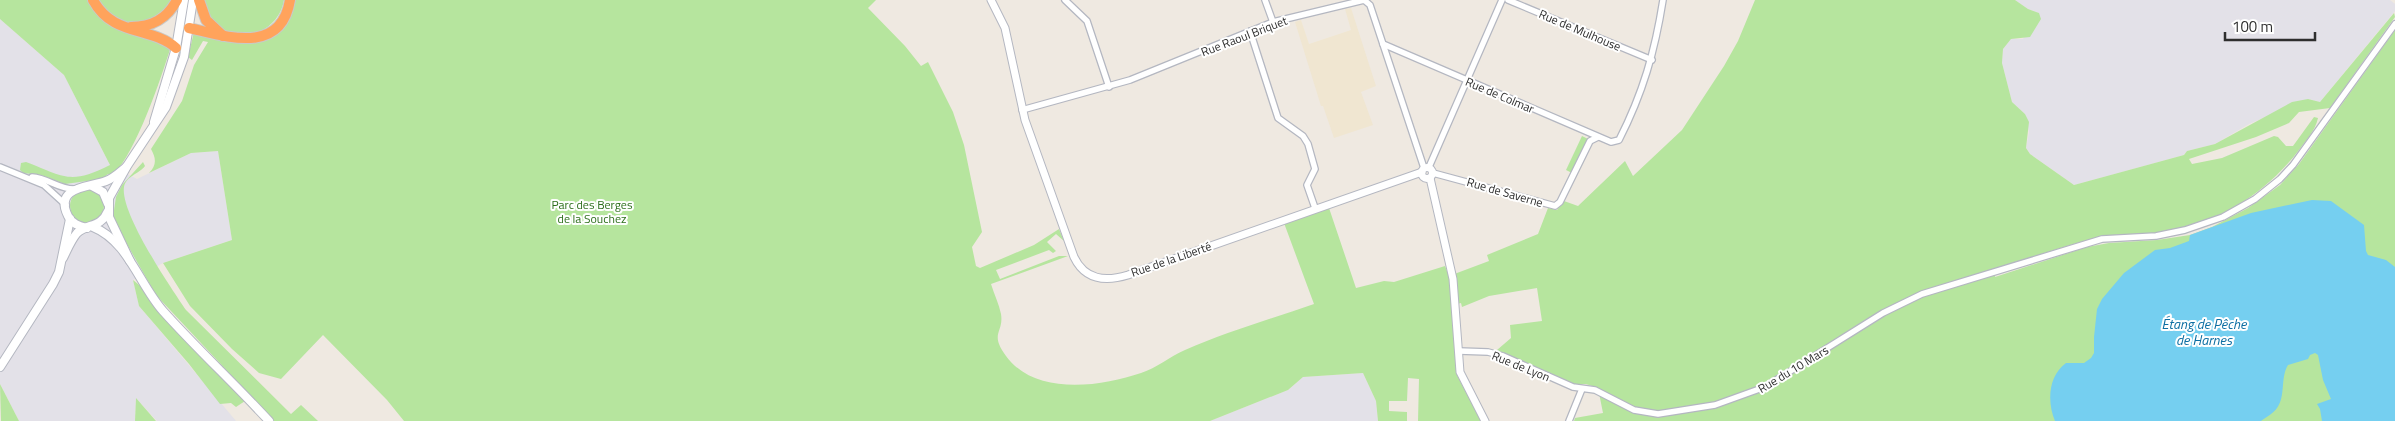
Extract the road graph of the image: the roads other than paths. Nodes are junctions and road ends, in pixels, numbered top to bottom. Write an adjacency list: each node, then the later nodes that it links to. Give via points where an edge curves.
1 (93, 0): 15 (highway, via 109,20)
2 (176, 0): 15 (highway, via 161,19 141,27)
3 (184, 0): 19 (main road)
4 (193, 0): 16 (main road)
5 (199, 0): 18 (highway, via 206,20)
6 (290, 0): 18 (highway, via 284,18 268,33 246,39)
7 (991, 0): 25 (street, Rue de la Liberté, via 1010,42)
8 (1065, 0): 24 (street, via 1087,20)
9 (1265, 0): 13 (street)
10 (1502, 0): 23 (street)
11 (1508, 0): 21 (street, Rue de Mulhouse)
12 (1663, 0): 21 (street)
13 (1273, 22): 17 (street, Rue Raoul Briquet); 20 (street, Rue Raoul Briquet, via 1364,0 1370,5)
14 (2395, 24): 43 (street, Rue du 10 Mars, via 2280,179 2223,216 2172,234 2102,239 1922,294 1883,313 1766,387 1715,405 1647,413 1621,405 1595,390)
15 (128, 27): 19 (highway)
16 (189, 28): 18 (highway); 19 (main road); 22 (main road)
17 (1250, 31): 24 (street, Rue Raoul Briquet); 36 (street, via 1278,118 1303,136 1308,144 1314,169 1307,184)
18 (224, 36)
19 (178, 43): 22 (main road); 26 (main road)
20 (1383, 44): 23 (street, Rue de Colmar); 30 (street, Rue Raoul Briquet)
21 (1652, 60): 27 (street, Rue de Colmar, via 1619,140 1611,142)
22 (181, 68): 26 (main road, via 166,107)
23 (1466, 81): 27 (street, Rue de Colmar); 30 (street)
24 (1108, 87): 25 (street, Rue Raoul Briquet)
25 (1022, 110): 36 (street, Rue de la Liberté, via 1074,257 1083,271 1098,278 1128,275)
26 (152, 128): 28 (main road)
27 (1598, 137): 30 (street, Rue de Saverne, via 1590,141 1560,202 1555,206)
28 (127, 166): 32 (main road, via 108,180); 35 (main road)
29 (0, 167): 31 (street)
30 (1428, 170): 36 (street, Rue de la Liberté); 41 (street, via 1453,279)
31 (27, 177): 33 (street); 34 (street, via 48,188)
32 (92, 186): 33 (main road); 35 (main road, via 103,192)
33 (75, 189): 34 (main road)
34 (66, 205): 37 (main road)
35 (108, 208): 38 (main road, via 102,221); 39 (main road)
36 (1315, 208)
37 (70, 219): 38 (main road, via 80,226); 40 (main road)
38 (90, 227): 39 (main road, via 110,236); 40 (main road, via 76,235)
39 (130, 261): 44 (main road, via 162,310)
40 (61, 264): 42 (main road, via 53,284)
41 (1459, 351): 43 (street, Rue de Lyon, via 1503,356); 45 (street, via 1462,376)
42 (0, 366)
43 (1582, 389): 46 (street)
44 (270, 421)
45 (1485, 421)
46 (1569, 421)

